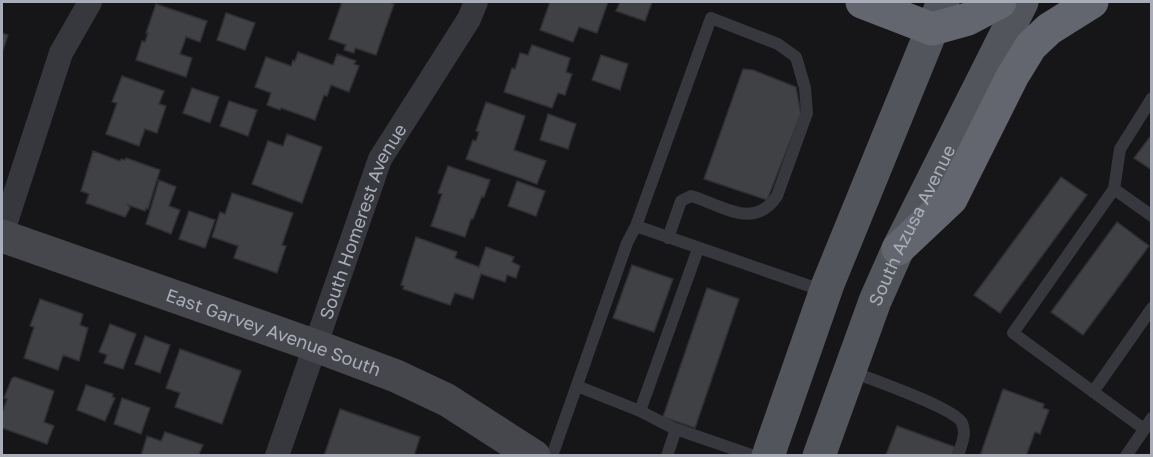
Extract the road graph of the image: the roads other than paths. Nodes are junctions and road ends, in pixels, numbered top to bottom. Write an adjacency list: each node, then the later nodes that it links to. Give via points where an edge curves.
1 (90, 2): 12 (street, via 61,52)
2 (476, 2): 18 (street, South Homerest Avenue, via 380,159)
3 (862, 2): 7 (highway)
4 (1000, 2): 7 (highway, via 968,19)
5 (1022, 2): 15 (main road, South Azusa Avenue)
6 (1092, 2): 15 (highway, via 1049,29 1031,46 951,199)
7 (937, 15): 16 (main road)
8 (1152, 98): 9 (lane, via 1120,149)
9 (1114, 189): 10 (lane); 21 (lane, via 1013,333)
10 (1152, 216)
11 (636, 226): 13 (lane); 13 (lane, via 711,18 778,44 796,57 806,88 807,113 771,206 762,212 743,214 691,196 681,201); 20 (lane)
12 (2, 235): 18 (street, East Garvey Avenue South)
13 (668, 238): 14 (lane)
14 (698, 249): 16 (lane); 22 (lane)
15 (898, 249): 19 (main road, South Azusa Avenue)
16 (826, 291): 31 (main road)
17 (1152, 308): 21 (lane)
18 (316, 346): 26 (street, South Homerest Avenue); 27 (street, East Garvey Avenue South, via 447,400)
19 (850, 371): 32 (main road, South Azusa Avenue); 33 (lane, via 947,410 962,423 964,438)
20 (577, 386): 22 (lane); 28 (lane)
21 (1093, 392): 25 (lane)
22 (640, 411): 24 (lane)
23 (1152, 418): 25 (lane)
24 (676, 429): 29 (lane); 30 (lane)
25 (1144, 429): 34 (lane)
26 (277, 456)
27 (534, 456)
28 (552, 456)
29 (667, 456)
30 (754, 456)
31 (768, 456)
32 (819, 456)
33 (958, 456)
34 (1126, 456)

